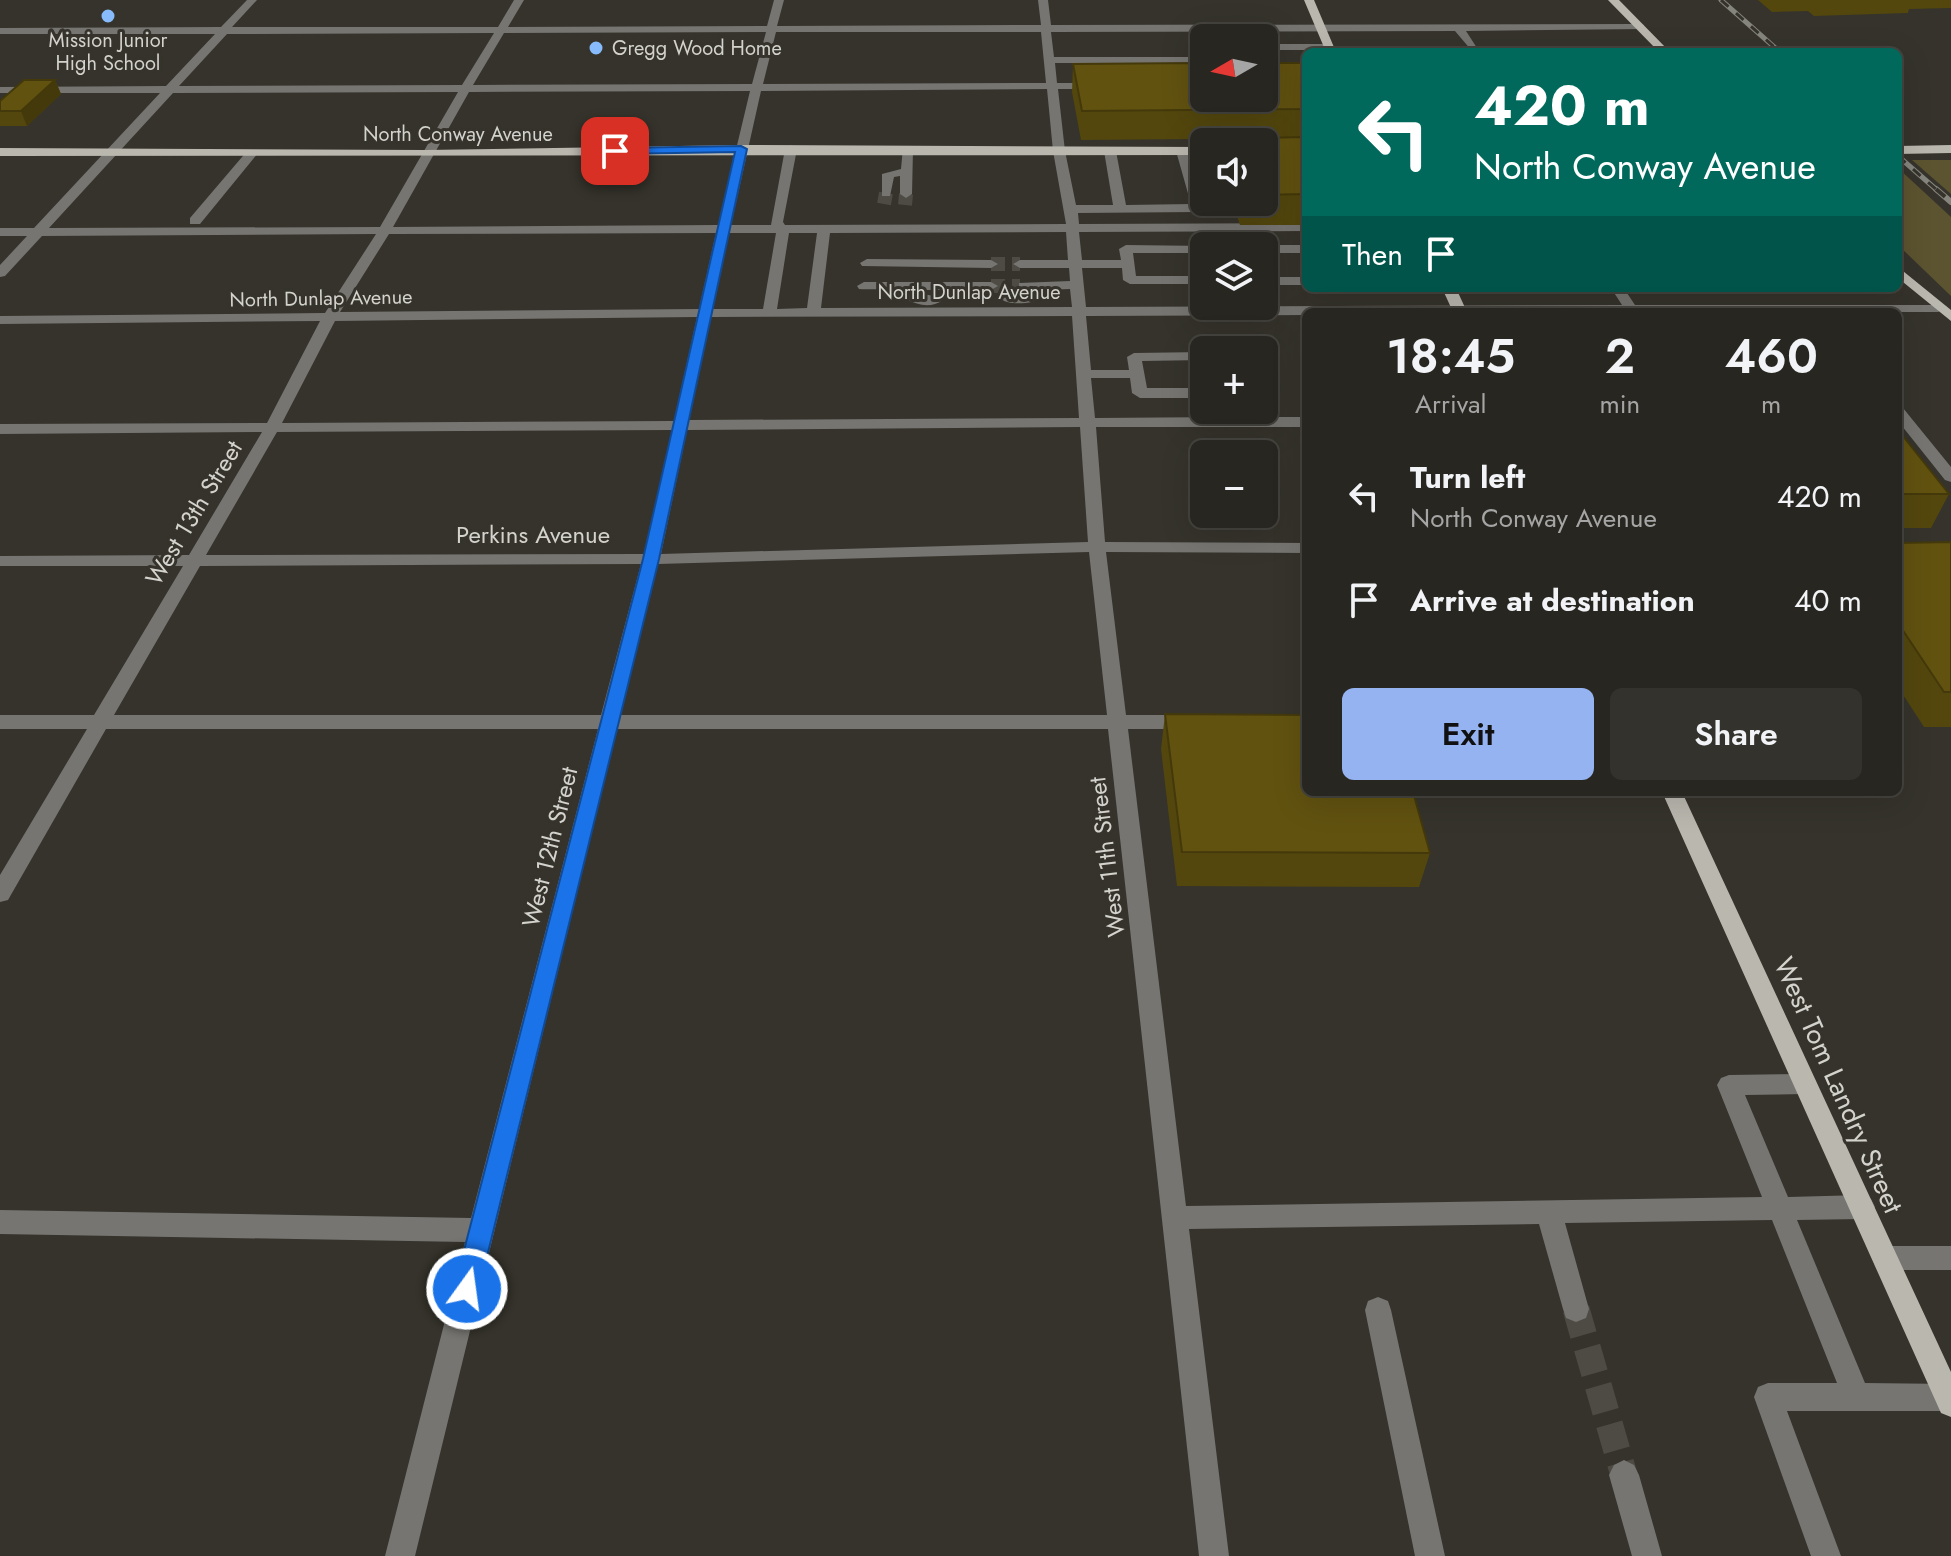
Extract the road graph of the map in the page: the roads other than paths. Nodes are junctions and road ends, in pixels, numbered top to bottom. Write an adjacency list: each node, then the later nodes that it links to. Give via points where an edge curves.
1 (252, 0): 11 (street)
2 (519, 0): 14 (street, West 13th Street)
3 (779, 0): 12 (street, West 12th Street)
4 (1043, 0): 9 (street, West 11th Street)
5 (1309, 0): 10 (main road)
6 (1613, 0): 7 (main road)
7 (1640, 27): 8 (street); 18 (main road)
8 (1459, 28): 10 (street); 17 (street)
9 (1047, 29): 10 (street, via 1190,34); 12 (street); 20 (street, West 11th Street)
10 (1322, 29): 16 (main road)
11 (224, 30): 13 (street); 14 (street); 30 (street)
12 (772, 30): 14 (street); 28 (street, West 12th Street)
13 (0, 31)
14 (502, 31): 27 (street, West 13th Street)
15 (1278, 48): 19 (street)
16 (1329, 48)
17 (1472, 48)
18 (1662, 48)
19 (1302, 49)
20 (1049, 60): 21 (street); 22 (street, West 11th Street)
21 (1190, 60)
22 (1051, 73): 23 (street); 29 (street, West 11th Street)
23 (1096, 73)
24 (1110, 73): 25 (street)
25 (1190, 73)
26 (1113, 86): 29 (street)
27 (467, 87): 28 (street); 30 (street); 44 (street, West 13th Street)
28 (758, 87): 29 (street); 32 (street, West 12th Street)
29 (1053, 87): 37 (street, West 11th Street)
30 (170, 89): 31 (street); 42 (street)
31 (2, 91)
32 (741, 149): 33 (main road, North Conway Avenue); 44 (main road, North Conway Avenue); 53 (street, West 12th Street)
33 (791, 149): 35 (main road, North Conway Avenue); 54 (street, via 776,223)
34 (1951, 149): 36 (main road)
35 (907, 150): 37 (main road, North Conway Avenue); 45 (street)
36 (1902, 150)
37 (1059, 151): 38 (main road, North Conway Avenue); 49 (street, West 11th Street)
38 (1110, 151): 39 (main road, North Conway Avenue); 48 (street)
39 (1182, 151): 40 (main road, North Conway Avenue); 48 (street, via 1198,208)
40 (1190, 151)
41 (0, 152): 42 (main road, North Conway Avenue)
42 (112, 152): 43 (main road, North Conway Avenue); 56 (street)
43 (252, 153): 44 (main road, North Conway Avenue); 50 (street)
44 (426, 154): 52 (street, West 13th Street)
45 (907, 172): 46 (street, via 888,174); 47 (street)
46 (886, 193)
47 (906, 194)
48 (1120, 208): 49 (street)
49 (1072, 218): 51 (street); 58 (street, via 904,223); 64 (street, West 11th Street)
50 (195, 221)
51 (1302, 227)
52 (385, 230): 53 (street); 56 (street); 82 (street, West 13th Street)
53 (724, 230): 54 (street); 79 (street, West 12th Street)
54 (783, 230): 55 (street); 80 (street)
55 (824, 230): 58 (street); 76 (street)
56 (38, 231): 57 (street); 63 (street)
57 (0, 232)
58 (871, 249): 69 (street); 69 (street, via 991,275); 77 (street)
59 (1190, 249): 62 (street, via 1126,249)
60 (1278, 249): 61 (street)
61 (1302, 249)
62 (1128, 264): 64 (street); 66 (street, via 1130,280)
63 (0, 273)
64 (1077, 275): 70 (street); 70 (street, via 1020,275); 75 (street, West 11th Street)
65 (1902, 275): 73 (main road)
66 (1190, 280)
67 (1278, 281): 68 (street)
68 (1302, 281)
69 (888, 286): 70 (street, via 913,300 1029,299 1036,297)
70 (1035, 286)
71 (1813, 292): 72 (street)
72 (1825, 308)
73 (1938, 308): 74 (street, North Dunlap Avenue); 81 (main road)
74 (1902, 309)
75 (1080, 311): 77 (street, North Dunlap Avenue); 78 (street, North Dunlap Avenue); 85 (street, West 11th Street)
76 (814, 312): 77 (street, North Dunlap Avenue); 80 (street, North Dunlap Avenue)
77 (861, 312)
78 (1302, 312)
79 (706, 313): 80 (street, North Dunlap Avenue); 82 (street, North Dunlap Avenue); 93 (street, West 12th Street)
80 (769, 313)
81 (1951, 317)
82 (329, 318): 83 (street, North Dunlap Avenue); 94 (street, West 13th Street)
83 (0, 320)
84 (1190, 356): 86 (street, via 1134,357)
85 (1085, 374): 86 (street); 92 (street, West 11th Street)
86 (1137, 374): 87 (street, via 1140,393)
87 (1190, 393)
88 (1902, 416): 96 (street)
89 (1190, 419): 92 (street)
90 (1278, 420): 91 (street)
91 (1302, 422)
92 (1088, 425): 93 (street); 97 (street, West 11th Street)
93 (681, 427): 94 (street); 99 (street, West 12th Street)
94 (272, 428): 95 (street); 101 (street, West 13th Street)
95 (0, 429)
96 (1951, 477)
97 (1097, 547): 98 (street, Perkins Avenue); 99 (street, Perkins Avenue); 106 (street, West 11th Street)
98 (1302, 548)
99 (651, 559): 101 (street, Perkins Avenue); 105 (street, West 12th Street)
100 (0, 561): 101 (street, Perkins Avenue)
101 (193, 561): 103 (street, West 13th Street)
102 (0, 722): 103 (street)
103 (100, 722): 105 (street); 108 (street, West 13th Street)
104 (1212, 722): 106 (street)
105 (609, 723): 106 (street); 115 (street, West 12th Street)
106 (1117, 723): 113 (street, West 11th Street)
107 (1674, 796): 109 (main road, West Tom Landry Street)
108 (0, 894)
109 (1805, 1084): 110 (main road, West Tom Landry Street); 111 (street, via 1729,1085)
110 (1862, 1207): 111 (street); 116 (main road, West Tom Landry Street)
111 (1780, 1209): 112 (street); 120 (street)
112 (1549, 1213): 113 (street); 118 (street)
113 (1175, 1218): 124 (street, West 11th Street)
114 (0, 1222): 115 (street)
115 (481, 1230): 123 (street, West 12th Street)
116 (1885, 1258): 117 (street); 121 (main road, West Tom Landry Street)
117 (1951, 1258)
118 (1576, 1309)
119 (1378, 1310): 125 (street)
120 (1857, 1397): 121 (street); 127 (street, via 1768,1397)
121 (1950, 1400)
122 (1624, 1475): 126 (street)
123 (400, 1556)
124 (1214, 1556)
125 (1430, 1556)
126 (1647, 1556)
127 (1826, 1556)

